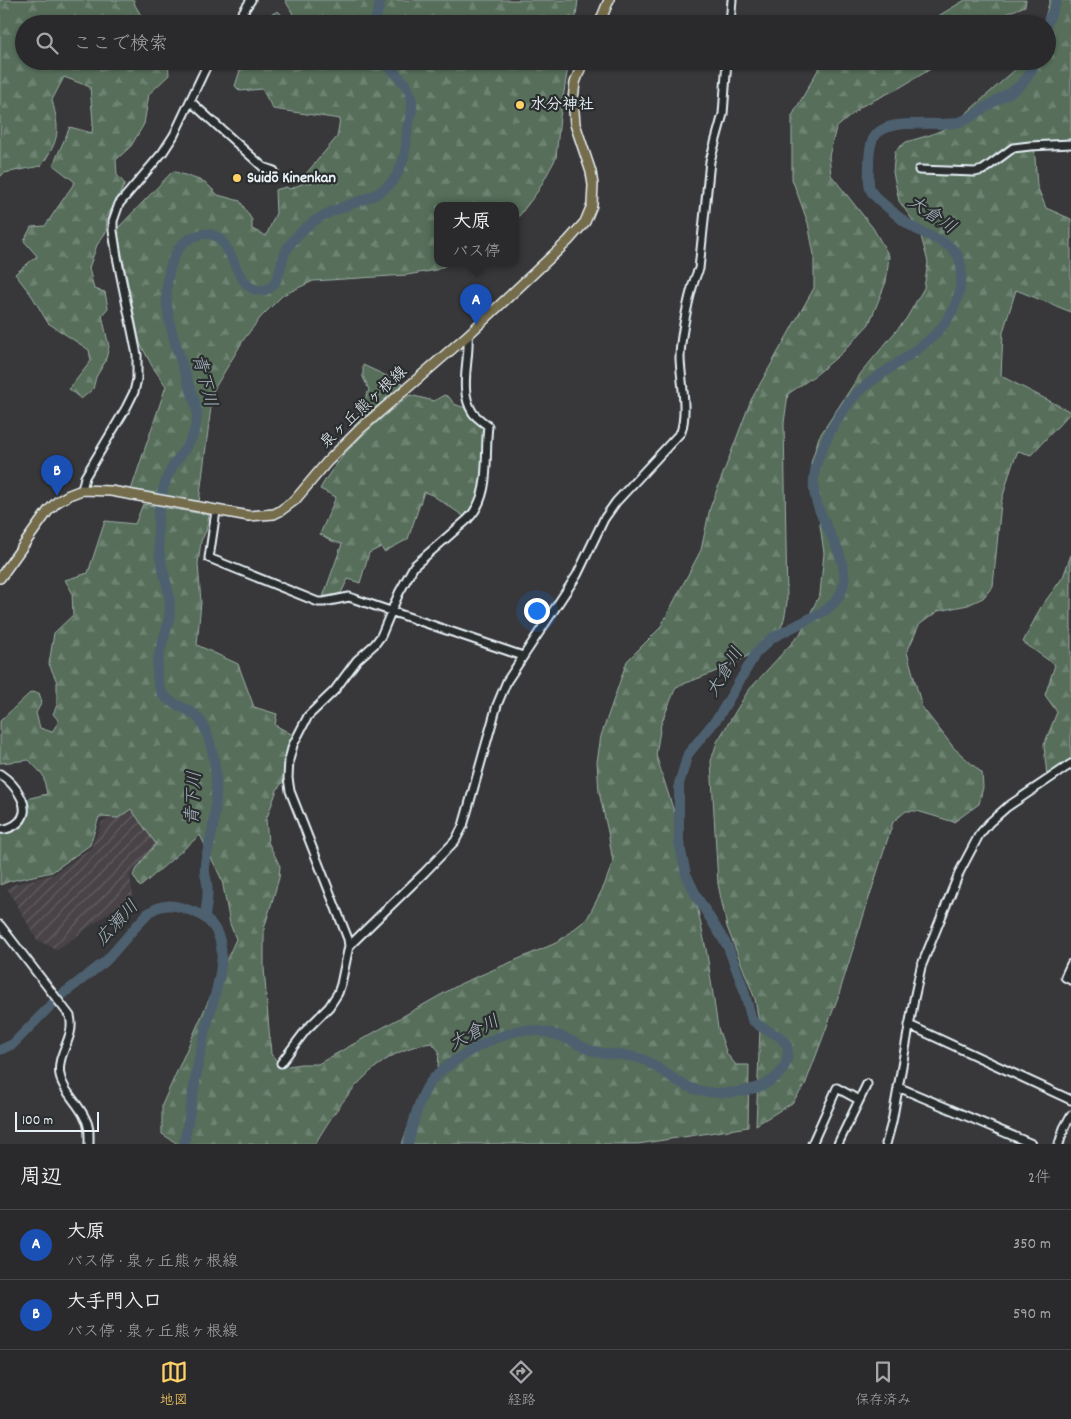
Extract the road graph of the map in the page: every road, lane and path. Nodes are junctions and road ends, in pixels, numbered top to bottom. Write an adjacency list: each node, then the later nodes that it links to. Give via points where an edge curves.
1 (251, 0): 4 (street)
2 (609, 0): 5 (main road)
3 (732, 0): 6 (street)
4 (241, 15)
5 (603, 15)
6 (731, 15)
7 (205, 70): 10 (street)
8 (580, 70): 14 (main road, 泉ヶ丘熊ヶ根線, via 575,83 573,112 591,172 594,198 590,213 568,241)
9 (726, 70): 19 (street, via 723,114 710,161 699,269 692,281 680,352 681,432 604,519 577,575)
10 (190, 101): 13 (street, via 263,166); 15 (street, via 163,152 118,204 113,221 137,355 137,379 126,408 85,476)
11 (1071, 144): 12 (street, via 1014,148 975,172)
12 (919, 170)
13 (274, 171)
14 (468, 335): 16 (main road, 泉ヶ丘熊ヶ根線, via 360,429 287,507 261,516); 18 (street, via 468,405 488,426 486,480 482,496 475,512 414,566)
15 (82, 490): 16 (main road, 泉ヶ丘熊ヶ根線, via 128,494); 17 (main road, 泉ヶ丘熊ヶ根線, via 69,495 48,511)
16 (216, 511): 18 (street, via 209,558 318,602 349,597)
17 (0, 578)
18 (392, 612): 19 (street); 24 (street, via 375,644 308,716 289,760 288,778 294,804)
19 (523, 656): 24 (street, via 497,704 460,833)
20 (1069, 768): 27 (street, via 1007,807 978,835 921,967)
21 (0, 774): 22 (street, via 16,787 24,810 18,823 11,828)
22 (0, 829)
23 (0, 925): 34 (street, via 70,1016 72,1028 62,1056 60,1074 66,1091 86,1118)
24 (349, 946): 28 (street, via 334,1000)
25 (1071, 964): 26 (street, via 1065,977)
26 (1071, 980)
27 (909, 1025): 30 (street); 32 (street)
28 (281, 1063)
29 (867, 1084): 31 (street)
30 (898, 1087): 37 (street); 38 (street)
31 (859, 1100): 35 (street, via 837,1088); 36 (street)
32 (1071, 1100)
33 (1071, 1115): 39 (street)
34 (89, 1144)
35 (812, 1144)
36 (838, 1144)
37 (886, 1144)
38 (1032, 1144)
39 (1059, 1144)

